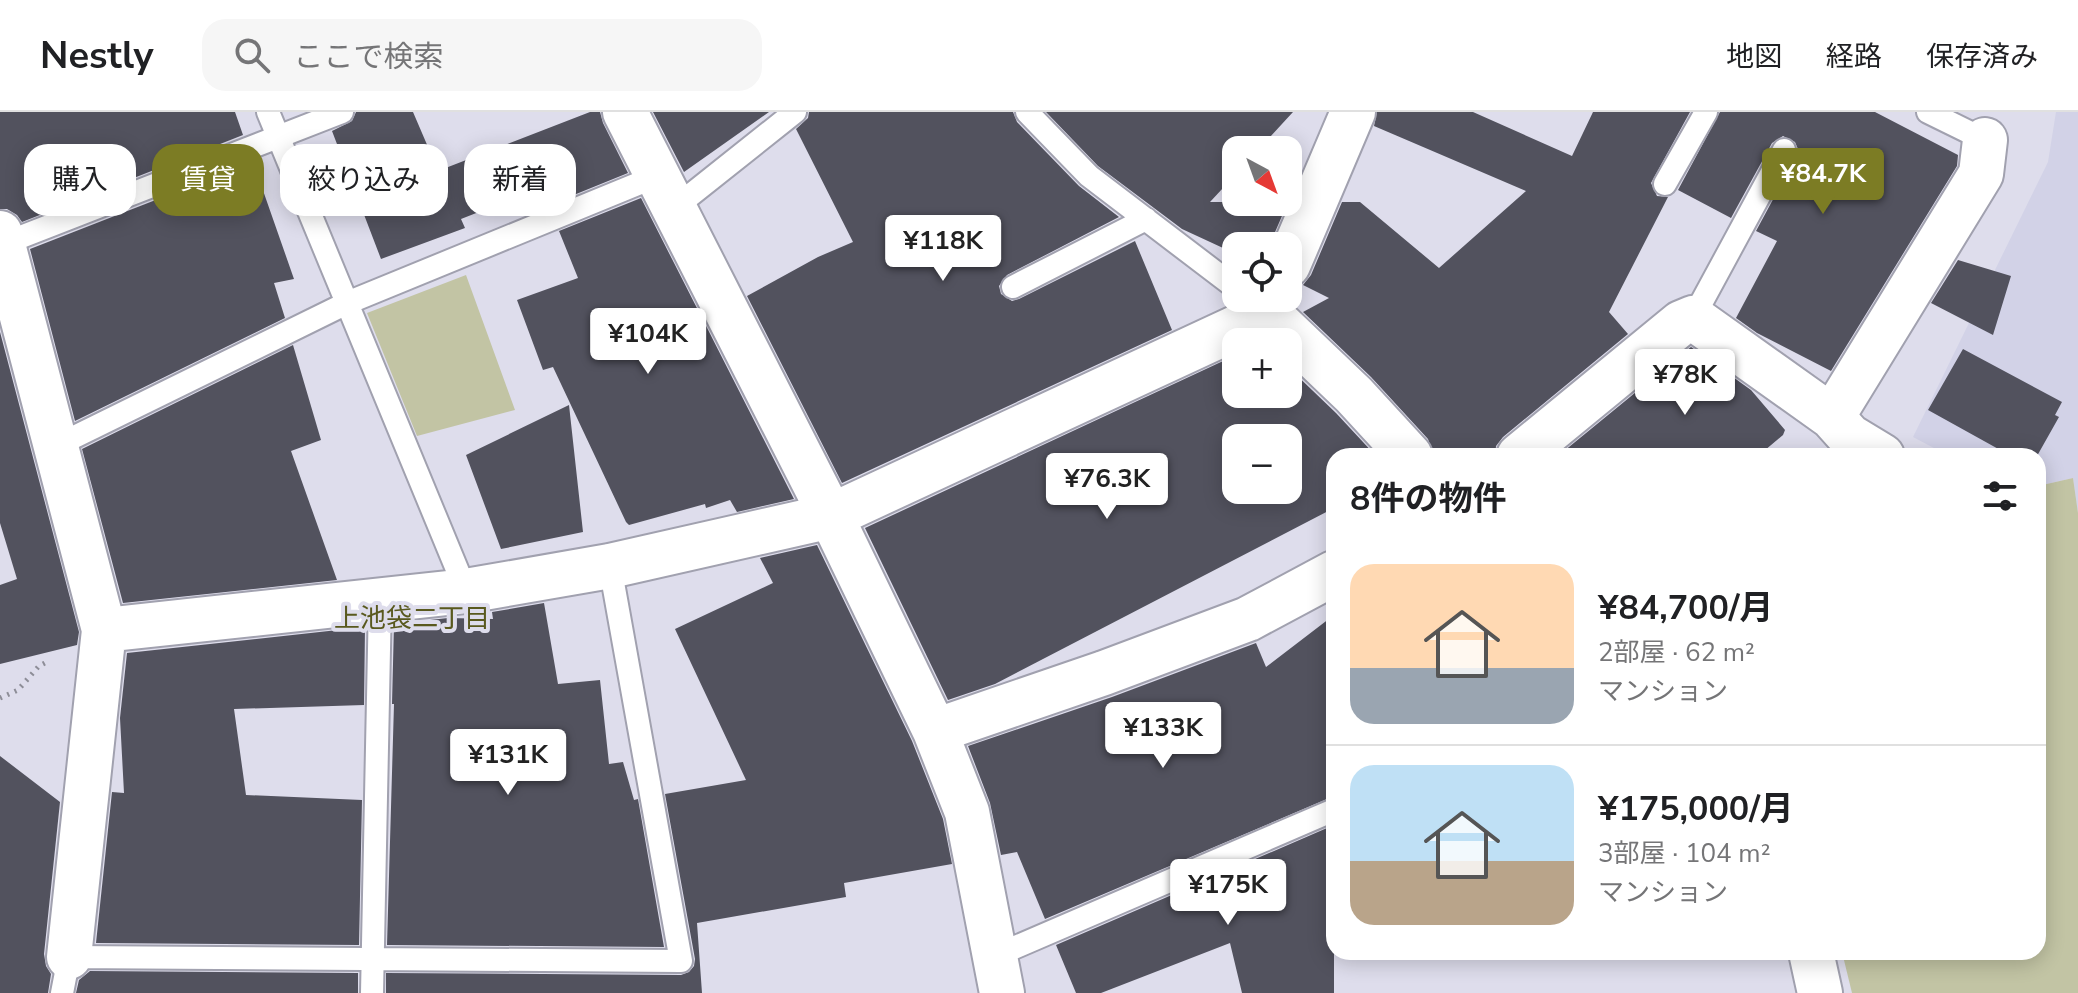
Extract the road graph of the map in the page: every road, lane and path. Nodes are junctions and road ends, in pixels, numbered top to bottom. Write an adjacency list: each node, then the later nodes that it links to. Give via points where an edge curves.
1 (268, 112): 9 (lane)
2 (342, 112): 9 (lane)
3 (625, 112): 13 (street)
4 (795, 112): 13 (lane)
5 (1027, 112): 14 (lane, via 1089,176)
6 (1353, 112): 15 (street)
7 (1706, 112): 12 (lane)
8 (1928, 112): 10 (lane)
9 (279, 138): 16 (lane); 19 (lane)
10 (1985, 140): 23 (street, via 1981,174)
11 (1784, 150): 22 (lane)
12 (1665, 184)
13 (665, 193): 19 (lane); 28 (street)
14 (1146, 219): 17 (lane); 18 (lane)
15 (1302, 232)
16 (2, 239): 24 (street)
17 (1222, 274)
18 (1013, 287)
19 (347, 303): 24 (lane); 31 (lane)
20 (1231, 312): 28 (street)
21 (1270, 312): 25 (street)
22 (1693, 318): 23 (street); 26 (street)
23 (1832, 417): 27 (street)
24 (56, 446): 33 (street)
25 (1403, 448)
26 (1529, 448)
27 (1869, 448)
28 (831, 516): 29 (street); 34 (street)
29 (610, 566): 31 (street); 36 (lane, via 681,961)
30 (1326, 577): 34 (street, via 1248,619)
31 (466, 591): 32 (street)
32 (380, 600): 33 (street); 36 (lane)
33 (104, 630): 39 (street)
34 (935, 731): 38 (street, via 967,812)
35 (1326, 814): 38 (lane)
36 (373, 958): 39 (lane); 40 (lane)
37 (1813, 960): 41 (street)
38 (999, 974)
39 (65, 975)
40 (372, 993)
41 (1820, 993)

